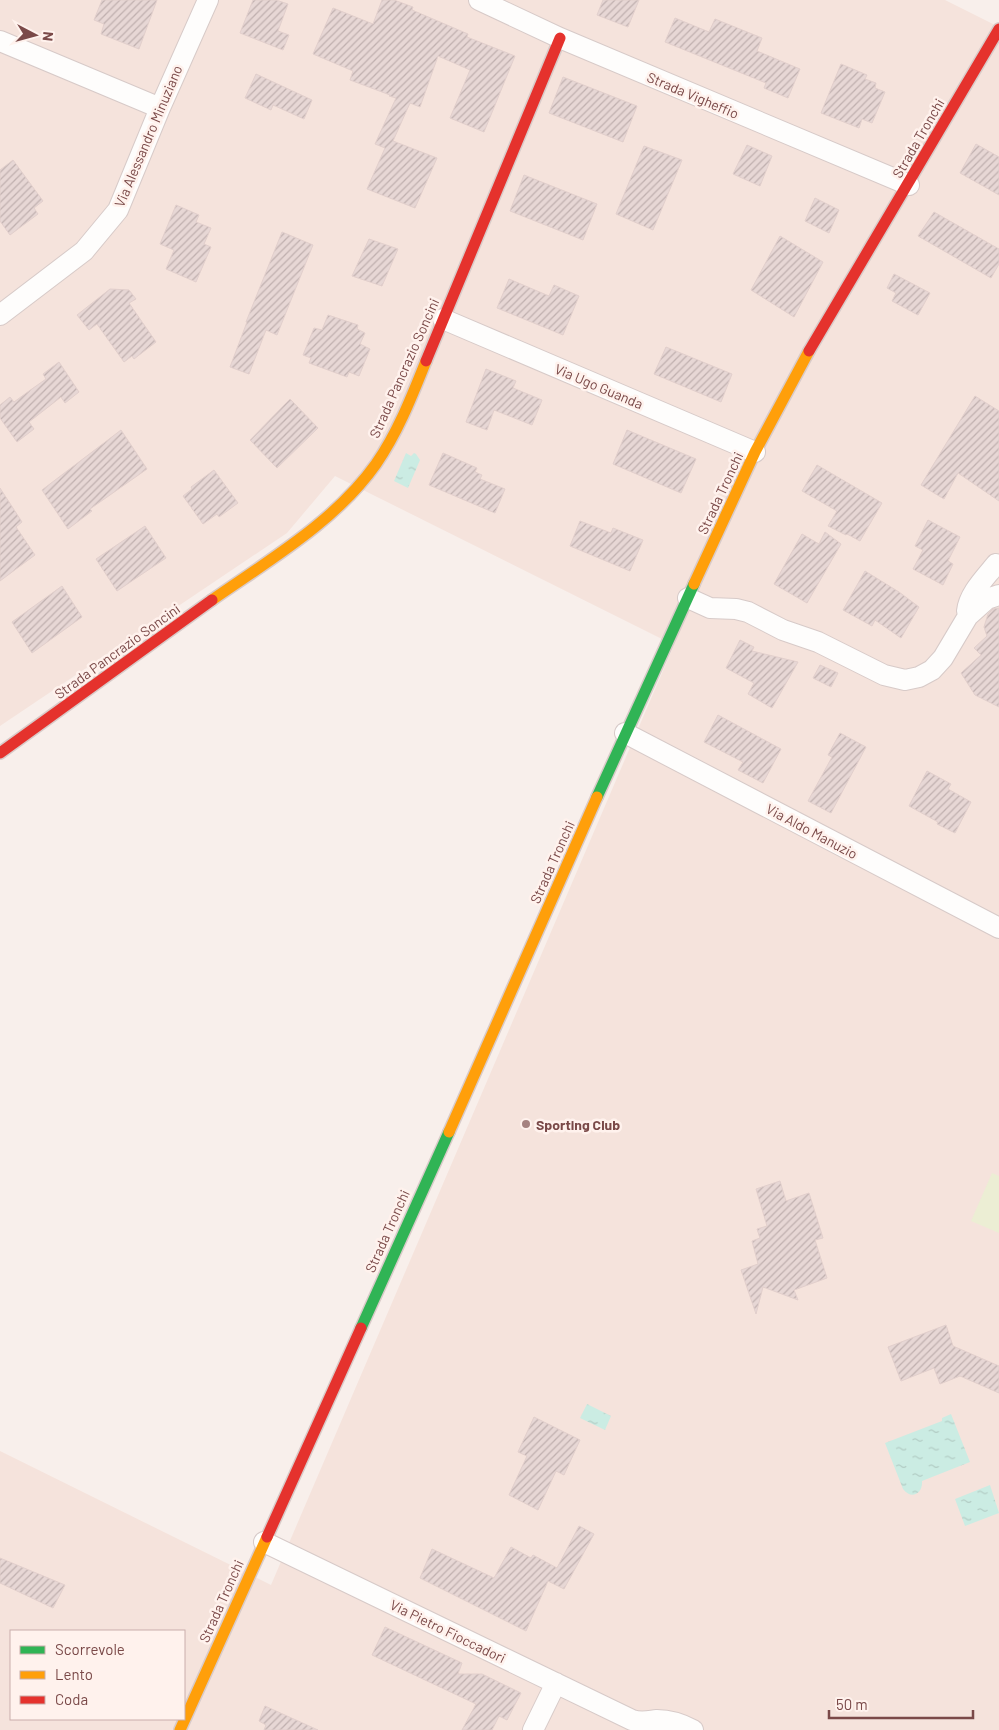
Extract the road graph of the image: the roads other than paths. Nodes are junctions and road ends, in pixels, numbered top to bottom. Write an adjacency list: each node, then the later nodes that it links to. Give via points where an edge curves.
1 (208, 0): 6 (street, Via Alessandro Minuziano)
2 (479, 0): 4 (street, Strada Vigheffio)
3 (999, 29): 7 (street, Strada Tronchi)
4 (560, 38): 7 (street, Strada Vigheffio); 9 (street, Strada Pancrazio Soncini)
5 (0, 41): 6 (street)
6 (160, 108): 8 (street, Via Alessandro Minuziano, via 118,210 84,251)
7 (909, 185): 10 (street, Strada Tronchi, via 796,374)
8 (0, 315)
9 (443, 319): 10 (street, Via Ugo Guanda); 17 (street, Strada Pancrazio Soncini, via 393,435 369,472 340,506)
10 (755, 452): 14 (street, Strada Tronchi)
11 (998, 562): 12 (street, via 994,575); 15 (street, via 970,602)
12 (999, 586)
13 (999, 595): 15 (street, via 987,598)
14 (688, 598): 15 (street, via 710,608 736,609 752,614 898,679 912,679 932,670); 16 (street, Strada Tronchi)
15 (966, 620)
16 (626, 733): 18 (street, Via Aldo Manuzio); 19 (street, Strada Tronchi)
17 (0, 753)
18 (999, 928)
19 (264, 1542): 20 (street, Via Pietro Fioccadori); 21 (street, Strada Tronchi)
20 (556, 1683): 22 (street, Via Pietro Fioccadori); 23 (street)
21 (185, 1719)
22 (637, 1725): 24 (street, Via Pietro Fioccadori, via 658,1720)
23 (533, 1730)
24 (693, 1730)

